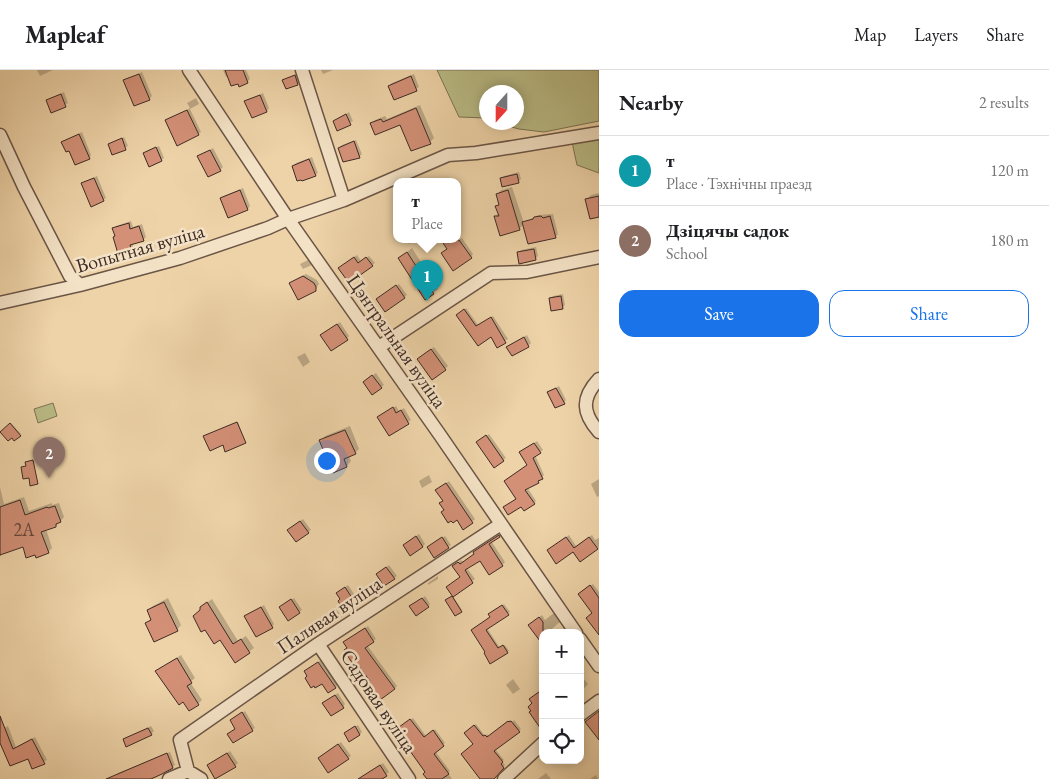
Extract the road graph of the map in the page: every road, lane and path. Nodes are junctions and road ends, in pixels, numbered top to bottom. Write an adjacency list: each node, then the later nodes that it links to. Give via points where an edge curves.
1 (188, 70): 8 (street, Цэнтральная вуліца)
2 (302, 70): 7 (street)
3 (599, 134): 5 (street, Вопытная вуліца, via 448,155)
4 (0, 135): 10 (street, via 70,276)
5 (395, 178)
6 (393, 179): 7 (street, Вопытная вуліца)
7 (344, 200): 8 (street, Вопытная вуліца)
8 (288, 219): 10 (street, Вопытная вуліца, via 180,258); 12 (street, Цэнтральная вуліца)
9 (599, 257): 12 (street, via 526,272 491,274)
10 (80, 286): 11 (street, Вопытная вуліца)
11 (0, 304)
12 (380, 348): 15 (street, Цэнтральная вуліца)
13 (599, 380): 14 (street, via 592,386 585,409)
14 (599, 432)
15 (501, 524): 16 (street, Цэнтральная вуліца); 17 (street, Палявая вуліца)
16 (573, 629)
17 (318, 644): 23 (street, Палявая вуліца, via 180,740); 26 (street, Садовая вуліца)
18 (584, 645): 19 (street)
19 (599, 666)
20 (599, 702): 21 (street)
21 (584, 713)
22 (539, 747): 27 (street)
23 (188, 771): 24 (street); 25 (street)
24 (169, 779)
25 (202, 779)
26 (409, 779)
27 (504, 779)

